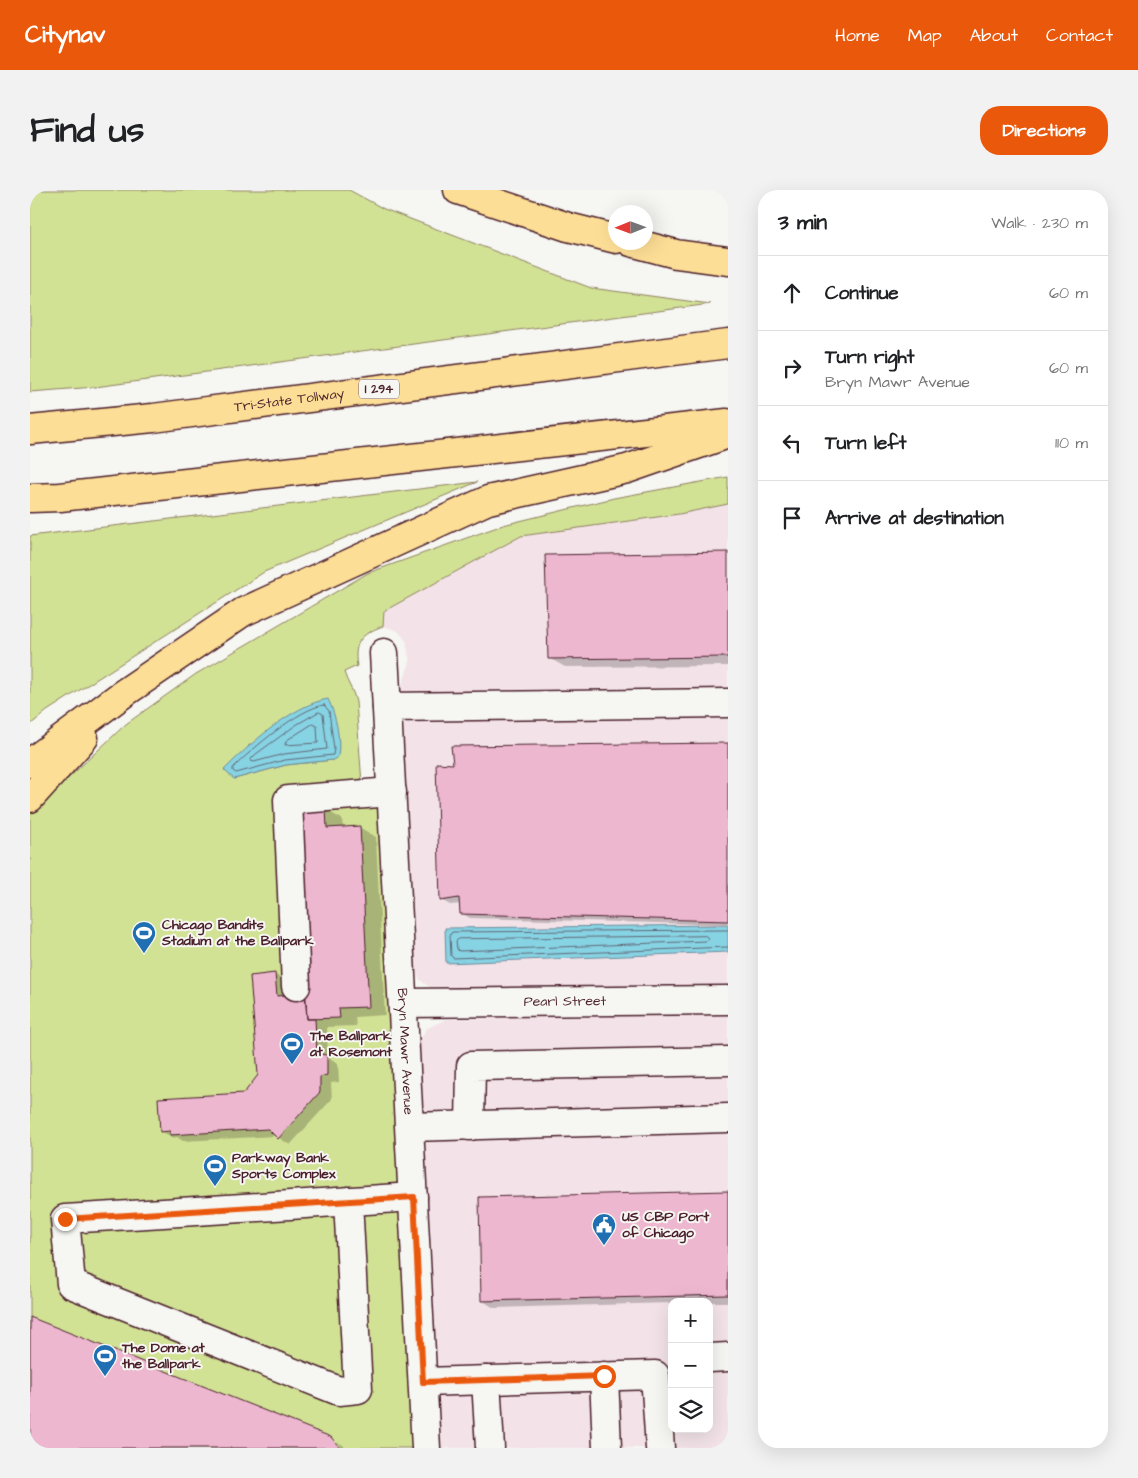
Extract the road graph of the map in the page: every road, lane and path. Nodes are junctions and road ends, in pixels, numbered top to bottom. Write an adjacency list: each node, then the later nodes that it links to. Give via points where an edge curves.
1 (458, 190): 2 (highway)
2 (608, 237)
3 (653, 248): 4 (highway)
4 (728, 261)
5 (728, 344): 7 (highway, Tri-State Tollway / I 294, via 153,418)
6 (728, 423): 9 (highway)
7 (30, 430)
8 (728, 434): 11 (highway, via 628,469 488,500 243,612)
9 (30, 498)
10 (384, 653): 13 (street, Bryn Mawr Avenue)
11 (124, 693): 14 (highway); 16 (highway)
12 (728, 703): 13 (street)
13 (387, 707): 15 (street, Bryn Mawr Avenue)
14 (30, 763)
15 (392, 792): 17 (street, via 288,800); 19 (street, Bryn Mawr Avenue)
16 (30, 798)
17 (296, 986)
18 (728, 1000): 19 (street, Pearl Street)
19 (404, 1003): 23 (street, Bryn Mawr Avenue)
20 (728, 1061): 22 (street, via 471,1066)
21 (728, 1118): 22 (street)
22 (470, 1126): 23 (street)
23 (410, 1127): 24 (street, Bryn Mawr Avenue)
24 (414, 1197): 25 (street); 31 (street, Bryn Mawr Avenue)
25 (348, 1201): 25 (street, via 65,1219 71,1284 340,1390 358,1389)
26 (728, 1357): 27 (street)
27 (713, 1358)
28 (664, 1368): 29 (street); 35 (street)
29 (604, 1376): 30 (street); 34 (street)
30 (486, 1380): 31 (street); 33 (street)
31 (423, 1382): 32 (street, Bryn Mawr Avenue)
32 (426, 1448)
33 (490, 1448)
34 (607, 1448)
35 (660, 1448)

